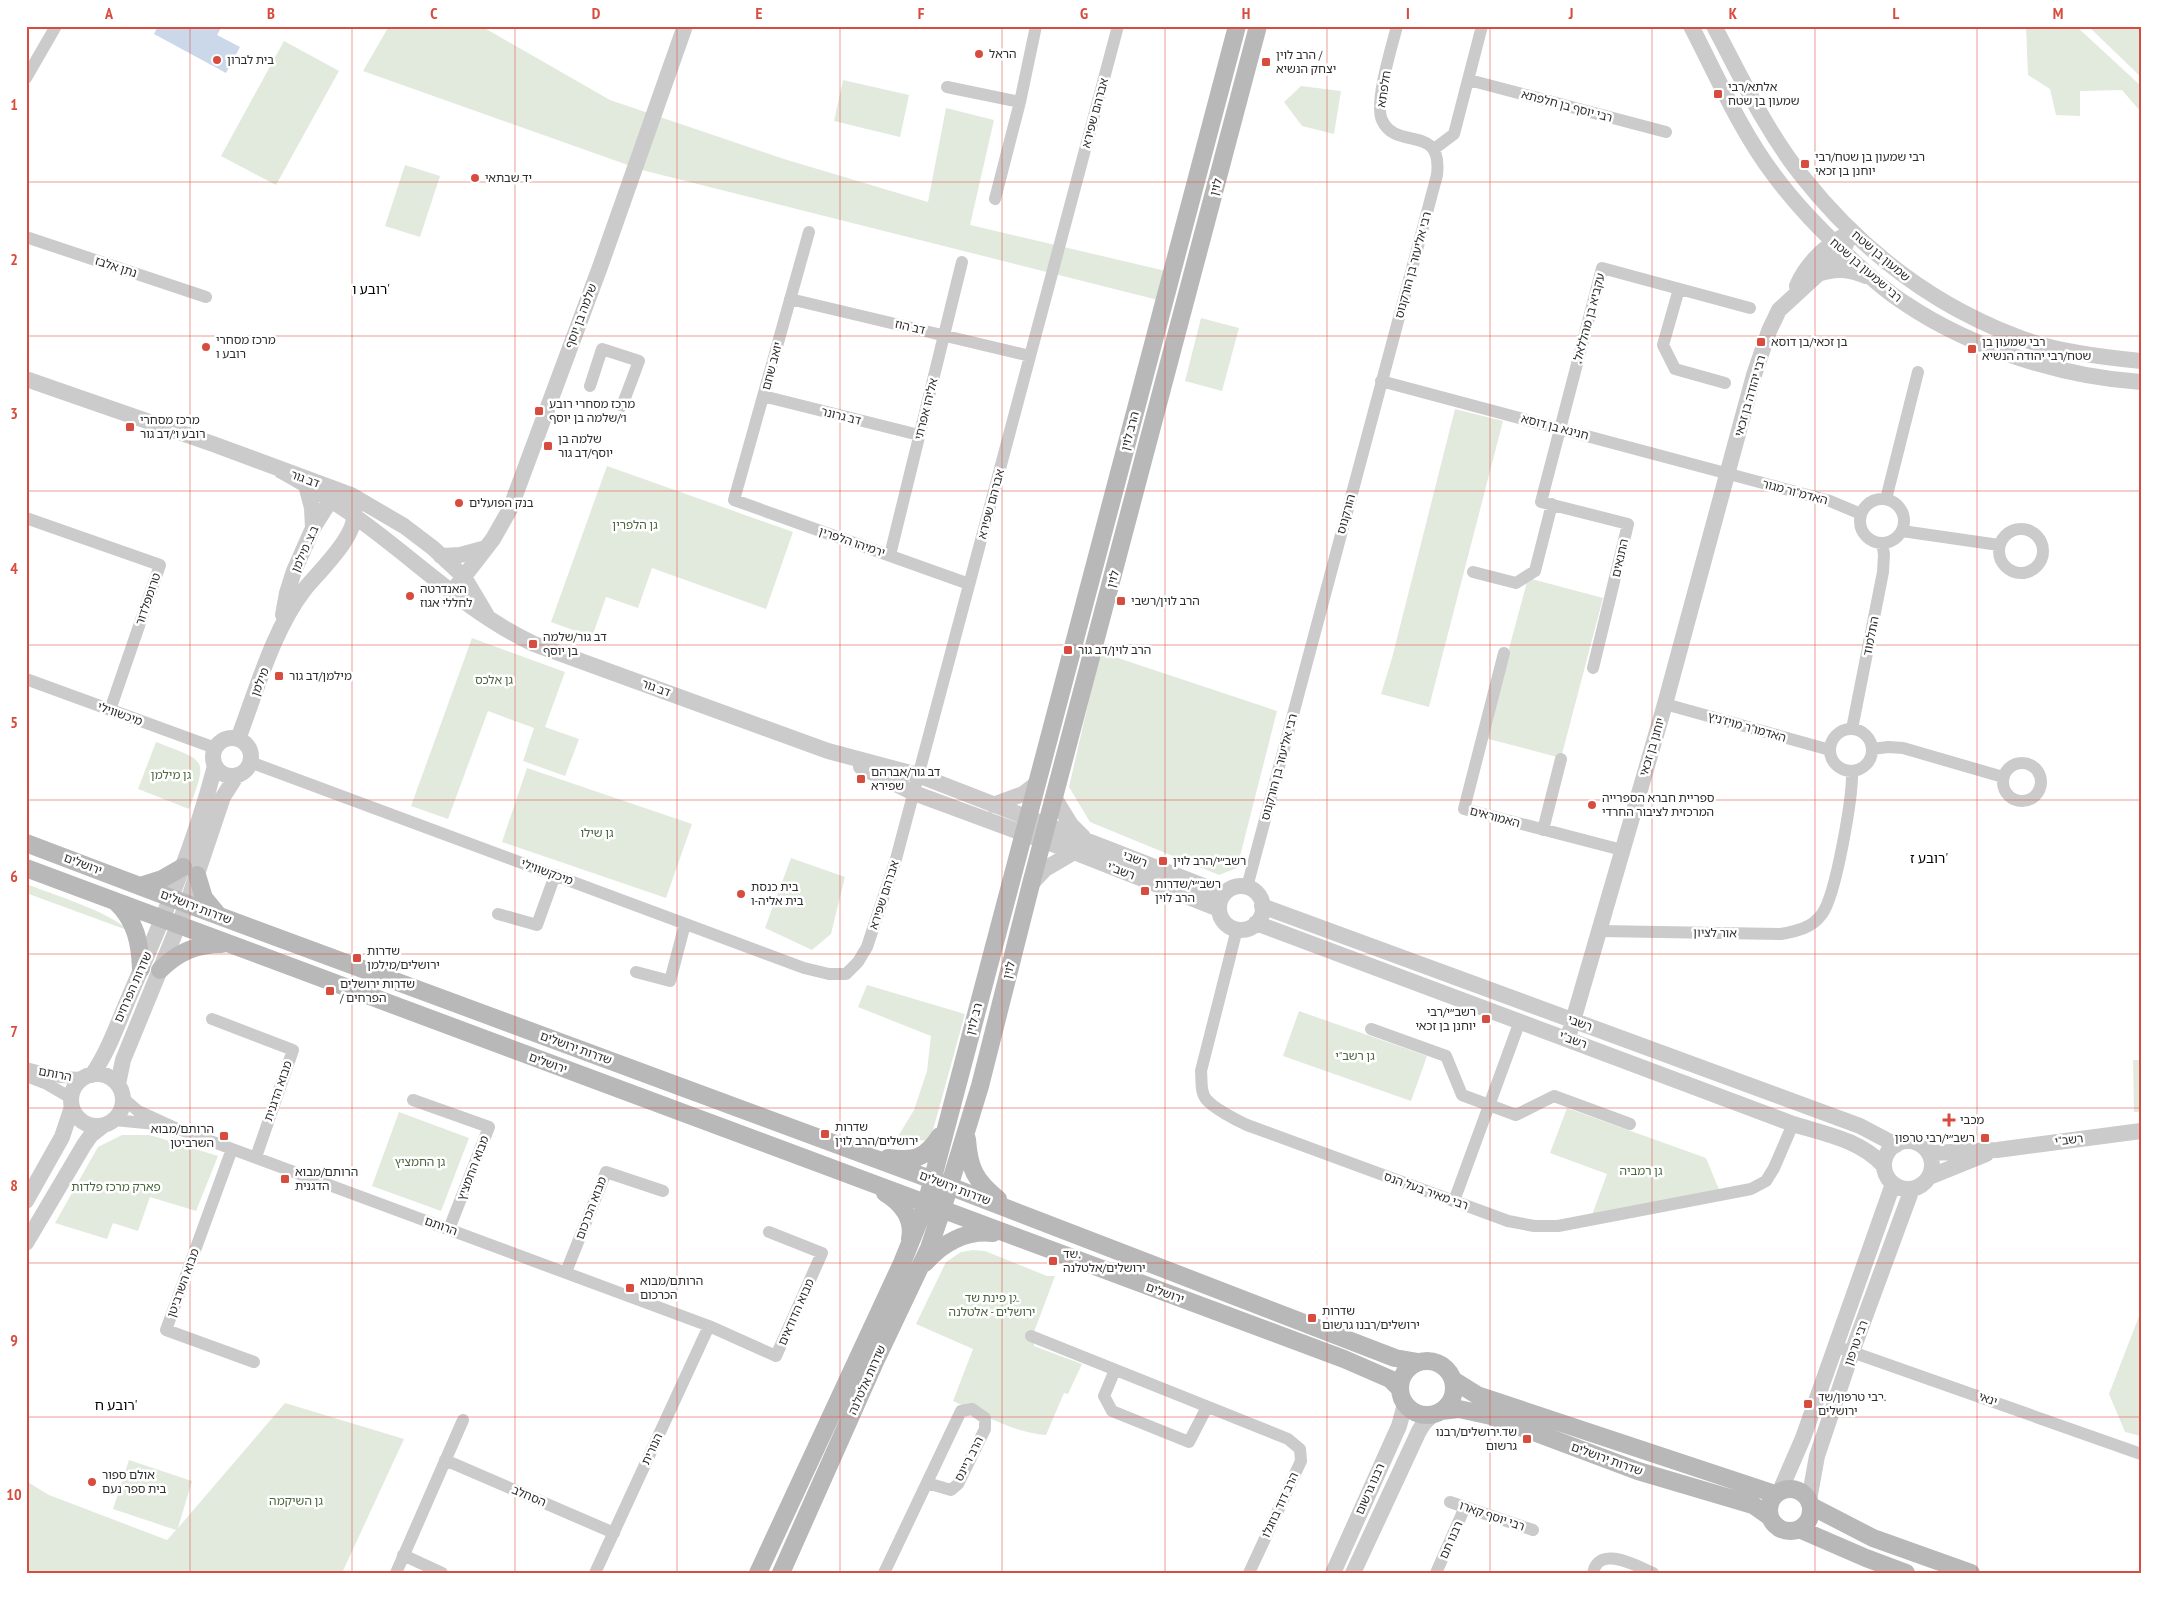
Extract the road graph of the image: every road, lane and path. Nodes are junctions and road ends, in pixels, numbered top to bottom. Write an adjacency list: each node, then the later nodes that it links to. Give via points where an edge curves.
1 (56, 26): 11 (street)
2 (685, 26): 62 (street, שלמה בן יוסף, via 510,509)
3 (1036, 26): 14 (street)
4 (1118, 26): 31 (street, אברהם שפירא)
5 (1237, 26): 90 (main road, הרב לוין)
6 (1258, 26): 92 (main road, לוין)
7 (1397, 26): 16 (street, חלפתא, via 1379,107 1382,121 1399,135)
8 (1482, 26): 12 (street)
9 (1691, 26): 18 (street, רבי שמעון בן שטח, via 1745,129 1773,174)
10 (1714, 26): 20 (street, שמעון בן שטח, via 1774,135 1802,176)
11 (26, 78)
12 (1469, 80): 15 (street, רבי יוסף בן חלפתא); 16 (street, via 1454,134)
13 (947, 87): 14 (street)
14 (1020, 102): 17 (street)
15 (1666, 132)
16 (1434, 149): 36 (street, רבי אליעזר בן הורקנוס, via 1438,156 1438,175)
17 (995, 199)
18 (1806, 216): 22 (street, רבי שמעון בן שטח); 24 (street, via 1813,232)
19 (809, 232): 28 (street, יואב שחם)
20 (1851, 232): 22 (street, רבי יהודה בן זכאי); 32 (street, שמעון בן שטח, via 1895,270 1945,304 2016,337 2082,354)
21 (26, 237): 27 (street, נתן אלבז)
22 (1838, 246): 24 (street, רבי יהודה בן זכאי); 25 (street, רבי שמעון בן שטח)
23 (962, 262): 30 (street, אליהו אפרתי)
24 (1815, 268): 25 (street, via 1848,269); 46 (street, רבי יהודה בן זכאי, via 1805,287 1779,310 1769,331 1754,375)
25 (1871, 278): 38 (street, רבי שמעון בן שטח, via 1906,304 1978,342 2016,357 2082,374)
26 (1679, 289): 29 (street, .עקביא בן מהללאל); 37 (street, via 1663,345 1675,369); 43 (street, .עקביא בן מהללאל, via 1602,268)
27 (206, 297)
28 (790, 299): 30 (street, דב הוז); 41 (street, יואב שחם)
29 (1750, 308)
30 (944, 335): 31 (street, דב הוז); 44 (street, אליהו אפרתי)
31 (1030, 356): 67 (street, אברהם שפירא)
32 (2141, 361)
33 (1918, 372): 49 (street)
34 (26, 374): 40 (street, דב גור)
35 (26, 379): 40 (street, דב גור)
36 (1381, 381): 43 (street, חנינא בן דוסא); 71 (street, הורקנוס)
37 (1725, 383)
38 (2138, 383)
39 (590, 386): 42 (street, via 602,349 639,361)
40 (55, 388): 45 (street, דב גור)
41 (763, 396): 44 (street, דב גרונר); 50 (street, יואב שחם)
42 (622, 406)
43 (1559, 428): 46 (street, חנינא בן דוסא); 52 (street, via 1541,502)
44 (919, 435): 63 (street, אליהו אפרתי)
45 (280, 470): 47 (street, דב גור); 48 (street, דב גור)
46 (1729, 474): 53 (street, האדמ"ור מגור, via 1830,501); 75 (street, יוחנן בן זכאי)
47 (306, 485): 51 (street, דב גור); 56 (street, via 312,508)
48 (351, 495): 51 (street); 54 (street); 64 (street, דב גור, via 404,526)
49 (1886, 499): 53 (street, via 1874,500); 57 (street, via 1900,508 1904,519)
50 (734, 500): 63 (street, ירמיהו הלפרין)
51 (330, 501): 54 (street, דב גור); 56 (street, ב.צ. מילמן)
52 (1552, 504): 65 (street, via 1535,571 1516,583); 73 (street, התנאים, via 1628,524)
53 (1861, 514): 60 (street, via 1860,525 1866,536)
54 (356, 517): 58 (street, דב גור); 59 (street, ב.צ. מילמן)
55 (26, 518): 76 (street, טרומפלדור, via 160,565)
56 (312, 528): 70 (street, ב.צ. מילמן, via 289,586)
57 (1902, 531): 60 (street, via 1892,541); 61 (street)
58 (378, 535): 59 (street); 68 (street, דב גור)
59 (344, 542): 70 (street, ב.צ. מילמן, via 304,589)
60 (1882, 543): 77 (street, התלמוד, via 1883,572)
61 (1999, 545)
62 (486, 548): 64 (street); 66 (street, שלמה בן יוסף)
63 (890, 555): 67 (street, ירמיהו הלפרין)
64 (441, 556): 66 (street, דב גור)
65 (1473, 572)
66 (464, 578): 68 (street, שלמה בן יוסף); 69 (street, דב גור)
67 (969, 584): 88 (street, אברהם שפירא)
68 (452, 592): 69 (street, דב גור)
69 (488, 618): 82 (street, דב גור, via 534,644)
70 (282, 625): 78 (street, מילמן)
71 (1311, 646): 107 (street, רבי אליעזר בן הורקנוס)
72 (1504, 653): 95 (street, האמוראים, via 1464,808)
73 (1593, 668)
74 (26, 679): 76 (street, מיכשווילי)
75 (1665, 704): 81 (street, האדמו"ר מויז'ניץ); 100 (street, יוחנן בן זכאי)
76 (110, 710): 79 (street, מיכשווילי)
77 (1852, 729): 80 (street, via 1866,735); 81 (street, via 1836,734)
78 (238, 739): 79 (street, via 227,738); 84 (street, via 250,751)
79 (215, 748): 85 (street)
80 (1872, 749): 86 (street, via 1864,766); 89 (street, via 1903,748)
81 (1830, 750): 86 (street, via 1834,762 1845,770)
82 (828, 751): 88 (street, דב גור); 91 (street, דב גור)
83 (1561, 759): 95 (street)
84 (250, 762): 87 (street); 104 (street, מיכקשווילי)
85 (215, 766): 87 (street, via 225,774); 103 (street)
86 (1852, 770): 118 (street, אור לציון, via 1850,803 1823,913 1802,930 1781,934)
87 (237, 775): 103 (street, via 223,797)
88 (918, 775): 91 (street, אברהם שפירא); 93 (street, דב גור)
89 (2003, 777)
90 (1036, 784): 93 (street, via 1023,794); 94 (main road, הרב לוין)
91 (914, 793): 97 (street, דב גור); 123 (street, אברהם שפירא, via 867,947)
92 (1054, 799): 96 (main road, לוין); 98 (street, via 1071,825)
93 (993, 805): 94 (street, דב גור)
94 (1028, 817): 96 (street, דב גור); 97 (main road, הרב לוין)
95 (1543, 830): 100 (street, האמוראים)
96 (1045, 833): 97 (street, רשב"י); 98 (street, רשבי); 101 (street, רשב"י); 105 (main road, לוין)
97 (1022, 834): 140 (main road, רב לוין)
98 (1086, 840): 110 (street, רשבי)
99 (26, 843): 106 (main road, ירושלים)
100 (1622, 850): 118 (street, יוחנן בן זכאי)
101 (1074, 852): 105 (street, via 1045,869); 110 (street, רשב"י)
102 (26, 868): 108 (main road, שדרות ירושלים)
103 (190, 871): 106 (main road); 109 (street); 113 (main road)
104 (555, 875): 112 (street, via 537,925); 116 (street, מיכקשווילי)
105 (1031, 884): 141 (main road, לוין)
106 (140, 886): 109 (main road, שדרות ירושלים)
107 (1247, 887): 110 (street, via 1235,887); 111 (street, via 1258,894)
108 (114, 900): 114 (main road, שדרות ירושלים); 120 (main road, via 127,914 136,932)
109 (179, 901): 113 (main road, שדרות ירושלים); 114 (street, שדרות הפרחים)
110 (1221, 901): 117 (street, via 1224,922)
111 (1262, 906): 115 (street); 125 (street, רשבי)
112 (498, 914)
113 (218, 916): 147 (main road, שדרות ירושלים)
114 (170, 922): 119 (main road, שדרות ירושלים); 120 (street, שדרות הפרחים); 121 (street, שדרות הפרחים)
115 (1256, 923): 117 (street); 126 (street, רשב"י)
116 (685, 924): 122 (street, via 670,981); 123 (street, מיכקשווילי, via 804,968 828,974)
117 (1237, 930): 158 (street, רבי מאיר בעל הנס, via 1201,1071 1205,1098 1247,1125)
118 (1599, 931): 125 (street, יוחנן בן זכאי)
119 (230, 944): 121 (main road, via 192,948 177,955); 152 (main road, ירושלים)
120 (141, 969): 131 (street, שדרות הפרחים, via 101,1059)
121 (160, 970): 132 (street, שדרות הפרחים, via 123,1060)
122 (636, 972)
123 (846, 974)
124 (212, 1019): 148 (street, מבוא הדגנית, via 292,1050)
125 (1574, 1020): 128 (street, יוחנן בן זכאי); 143 (street, רשבי, via 1860,1126)
126 (1520, 1021): 128 (street, רשב"י); 135 (street)
127 (1371, 1028): 135 (street, via 1446,1056 1462,1095)
128 (1568, 1038): 138 (street, רשב"י)
129 (26, 1068): 131 (street, הרותם, via 60,1077)
130 (26, 1076): 134 (street, הרותם, via 47,1084)
131 (88, 1076): 132 (street, via 106,1076); 134 (street, via 73,1090)
132 (121, 1091): 136 (street, via 121,1110); 139 (street, הרותם, via 138,1111)
133 (414, 1100): 161 (street, מבוא החמציץ, via 489,1127)
134 (72, 1102): 136 (street, via 84,1123 97,1126); 157 (street, via 62,1137)
135 (1489, 1106): 137 (street, via 1516,1115 1554,1096); 158 (street)
136 (109, 1122): 139 (street, הרותם); 164 (street, via 91,1135 84,1145)
137 (1630, 1124)
138 (1793, 1124): 149 (street, רשב"י, via 1864,1148); 158 (street, רבי מאיר בעל הנס, via 1766,1181 1751,1189 1558,1226 1508,1221)
139 (173, 1127): 144 (street, הרותם)
140 (946, 1127): 147 (main road, via 924,1155 903,1159); 151 (main road, רב לוין)
141 (966, 1131): 154 (main road, לוין); 160 (main road, via 971,1168 984,1188)
142 (2141, 1131): 145 (street, רשב"י)
143 (1896, 1145): 146 (street, via 1910,1141); 149 (street, via 1887,1154)
144 (232, 1149): 148 (street, הרותם); 172 (street, מבוא השרביטן, via 166,1330)
145 (1997, 1150): 146 (street, רשב"י); 150 (street, רשב"י)
146 (1929, 1153): 150 (street, via 1932,1165)
147 (868, 1155): 151 (main road, שדרות ירושלים)
148 (256, 1157): 161 (street, הרותם)
149 (1884, 1166): 153 (street)
150 (1929, 1177): 155 (street)
151 (932, 1179): 154 (main road, שדרות ירושלים); 159 (main road, רב לוין)
152 (866, 1181): 159 (main road, שדרות ירושלים); 165 (main road, via 902,1206 910,1225)
153 (1893, 1184): 155 (street); 170 (street, רבי טרפון)
154 (949, 1186): 159 (main road, שדרות אלטלנה); 160 (main road, שדרות ירושלים)
155 (1912, 1189): 171 (street, רבי טרפון)
156 (663, 1191): 166 (street, מבוא הכרכום, via 606,1172)
157 (26, 1201)
158 (1454, 1201)
159 (934, 1207): 163 (main road, ירושלים); 165 (main road, שדרות אלטלנה); 167 (main road, שדרות אלטלנה, via 932,1239)
160 (1011, 1209): 173 (main road, ירושלים, via 1395,1358)
161 (449, 1229): 166 (street, הרותם)
162 (769, 1232): 168 (street, מבוא הדודאים, via 822,1253 776,1356)
163 (1011, 1235): 167 (main road, via 984,1232 956,1238 934,1253); 176 (main road, ירושלים, via 1344,1359 1390,1379)
164 (26, 1243)
165 (909, 1246): 195 (main road, שדרות אלטלנה)
166 (566, 1272): 168 (street, הרותם)
167 (916, 1274): 196 (main road, שדרות אלטלנה)
168 (709, 1326): 190 (street, הנורית)
169 (1031, 1336): 174 (street, הרב דוד בוזגלו)
170 (1835, 1346): 171 (street, ינאי); 183 (street, רבי טרפון, via 1803,1438)
171 (1852, 1352): 180 (street, ינאי); 185 (street, רבי טרפון, via 1817,1456)
172 (254, 1362)
173 (1418, 1362): 175 (main road, via 1439,1364); 176 (main road, via 1404,1373)
174 (1114, 1370): 177 (street, הרב דוד בוזגלו); 177 (street, via 1104,1396 1112,1411 1190,1442)
175 (1453, 1380): 178 (main road, via 1453,1394 1447,1406); 183 (main road, שדרות ירושלים, via 1477,1395)
176 (1402, 1397): 178 (main road, via 1415,1412 1427,1415); 199 (street, רבנו גרשום, via 1399,1426)
177 (1207, 1407): 198 (street, הרב דוד בוזגלו, via 1288,1439 1300,1449 1301,1461)
178 (1437, 1412): 187 (main road, שדרות ירושלים, via 1459,1409 1491,1416 1638,1471 1753,1505); 200 (street, רבנו גרשום, via 1419,1431)
179 (463, 1420): 181 (street)
180 (2141, 1454)
181 (445, 1460): 190 (street, הסחלב); 191 (street)
182 (927, 1482): 182 (street, הרב ריינס, via 962,1411 972,1409 985,1418 985,1429 958,1484 951,1490); 197 (street, הרב ריינס)
183 (1778, 1493): 185 (main road, via 1791,1488 1802,1492); 187 (main road, via 1769,1505)
184 (1450, 1502): 186 (street, רבי יוסף קארו)
185 (1810, 1503): 188 (main road, via 1808,1522); 205 (main road, via 1873,1538)
186 (1465, 1508): 189 (street, רבי יוסף קארו); 201 (street, רבנו תם)
187 (1770, 1517): 188 (main road, via 1784,1530)
188 (1799, 1529): 204 (main road)
189 (1533, 1530)
190 (614, 1533): 194 (street, הנורית)
191 (404, 1555): 192 (street); 193 (street)
192 (396, 1573)
193 (442, 1573)
194 (595, 1573)
195 (758, 1573)
196 (781, 1573)
197 (884, 1573)
198 (1249, 1573)
199 (1332, 1573)
200 (1353, 1573)
201 (1436, 1573)
202 (1593, 1573): 203 (street, via 1601,1560 1610,1557)
203 (1653, 1573)
204 (1906, 1573)
205 (1971, 1573)

